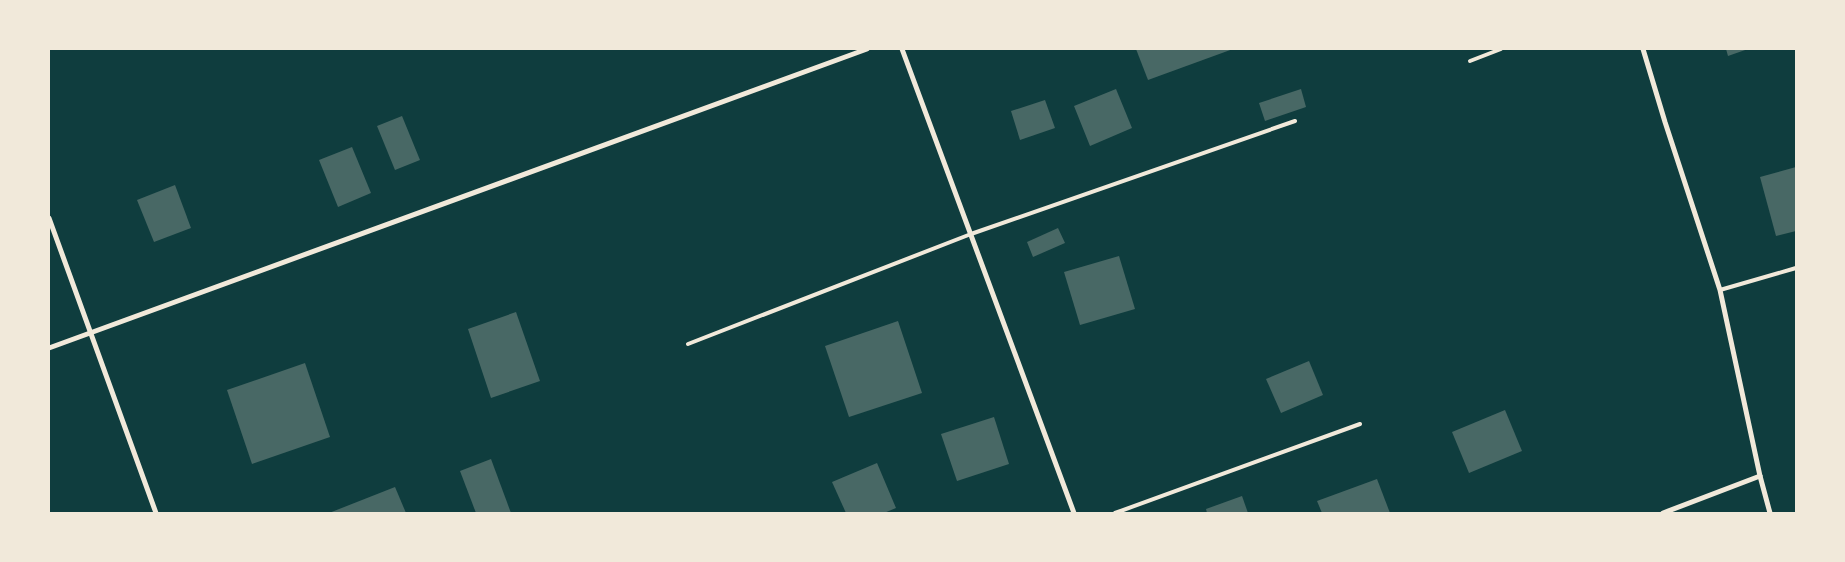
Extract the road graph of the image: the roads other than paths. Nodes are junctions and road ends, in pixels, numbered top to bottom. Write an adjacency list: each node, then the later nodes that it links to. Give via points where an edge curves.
1 (867, 49): 11 (street)
2 (902, 49): 8 (street)
3 (1501, 49): 5 (lane)
4 (1643, 49): 10 (street)
5 (1470, 60)
6 (1296, 121): 8 (lane)
7 (49, 218): 11 (street)
8 (971, 234): 12 (lane); 17 (street)
9 (1796, 268): 10 (lane)
10 (1720, 290): 15 (street)
11 (90, 332): 13 (street); 16 (street)
12 (688, 344)
13 (49, 348)
14 (1360, 424): 18 (lane)
15 (1760, 476): 19 (street); 20 (street)
16 (156, 513)
17 (1074, 513)
18 (1115, 513)
19 (1663, 513)
20 (1770, 513)

